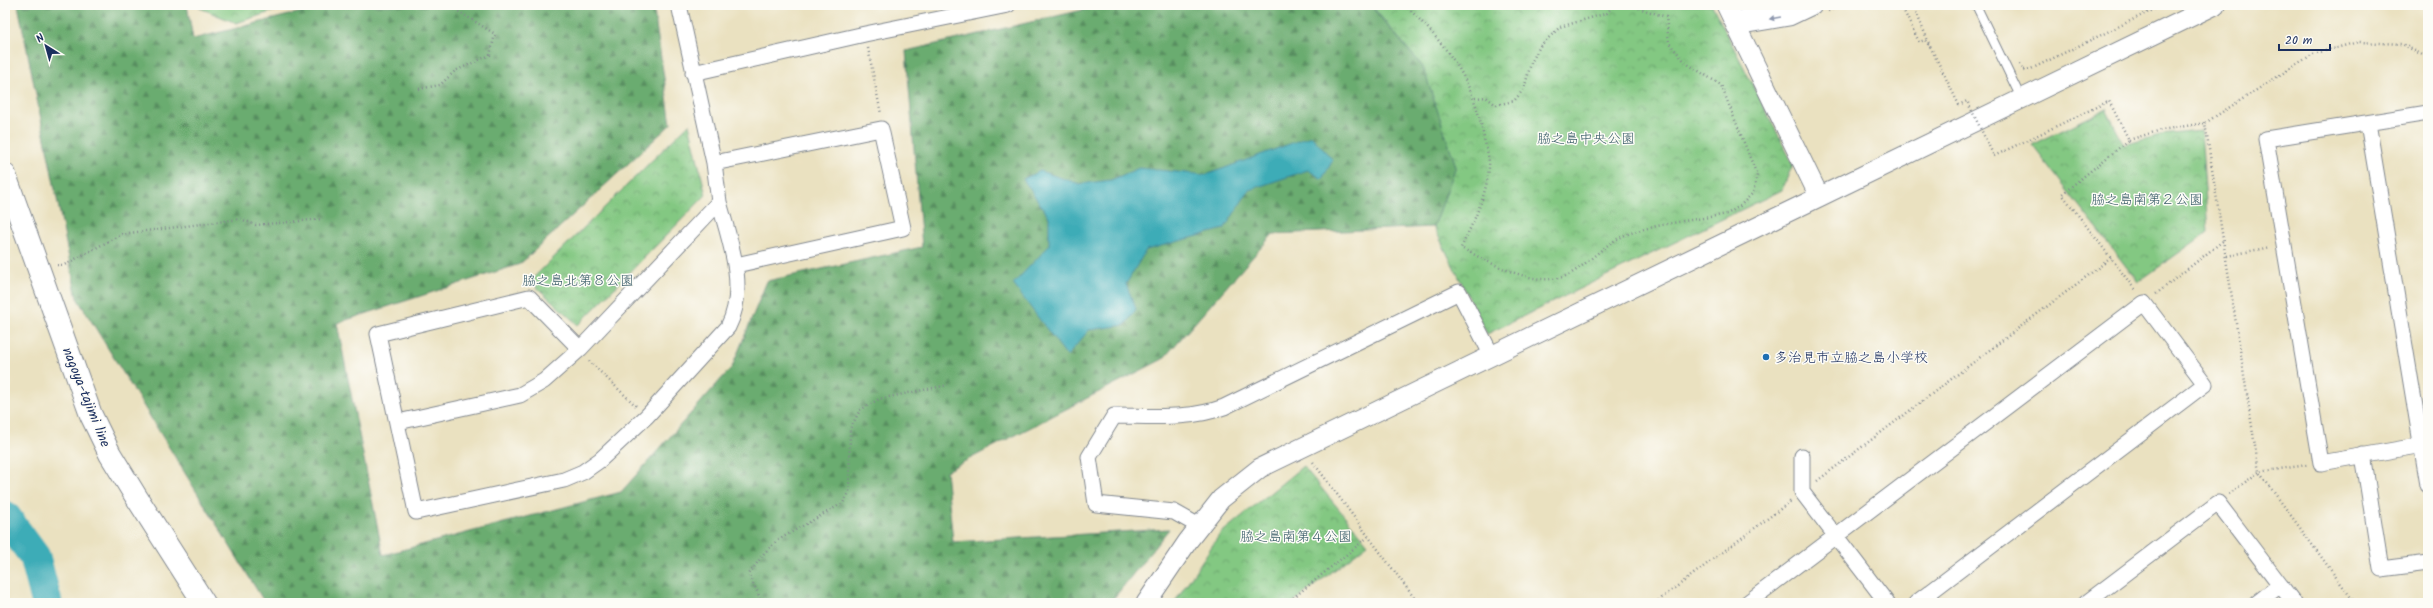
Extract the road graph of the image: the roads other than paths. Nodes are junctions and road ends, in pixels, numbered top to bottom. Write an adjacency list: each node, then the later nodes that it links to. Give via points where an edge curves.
1 (679, 5): 9 (street)
2 (1008, 5): 9 (street)
3 (1726, 5): 8 (street)
4 (1764, 5): 8 (street)
5 (1812, 5): 8 (street, one-way to 8, via 1788,16)
6 (1976, 5): 10 (lane)
7 (2214, 5): 10 (street)
8 (1736, 25): 15 (street)
9 (693, 73): 13 (street)
10 (2021, 98): 15 (street)
11 (2428, 113): 12 (street)
12 (2368, 123): 21 (street); 22 (street, via 2266,139 2321,463)
13 (714, 162): 16 (street); 17 (street, via 881,129 903,228)
14 (5, 175): 29 (main road, nagoya-tajimi line, via 91,415 107,447)
15 (1819, 196): 19 (street)
16 (719, 202): 17 (street); 18 (street)
17 (736, 265): 20 (street, via 735,313 728,327 647,416 600,460 583,472 564,480 416,512)
18 (580, 349): 20 (street, via 544,381 520,395); 20 (street, via 529,298 378,334)
19 (1491, 354): 25 (street, via 1260,468 1221,499); 25 (street, via 1459,292 1207,413 1186,416 1114,416 1089,457 1096,504 1174,512)
20 (398, 422)
21 (2425, 444): 22 (street); 24 (street)
22 (2362, 455): 27 (street, via 2381,569)
23 (1802, 456): 26 (street, via 1802,492)
24 (2428, 486)
25 (1199, 526): 30 (street)
26 (1834, 536): 31 (street); 32 (street); 33 (street, via 2144,303 2205,384)
27 (2428, 563)
28 (2280, 586): 34 (street, via 2218,503); 35 (street); 36 (street)
29 (204, 603)
30 (1146, 603)
31 (1747, 603)
32 (1887, 603)
33 (1916, 603)
34 (2086, 603)
35 (2257, 603)
36 (2294, 603)

